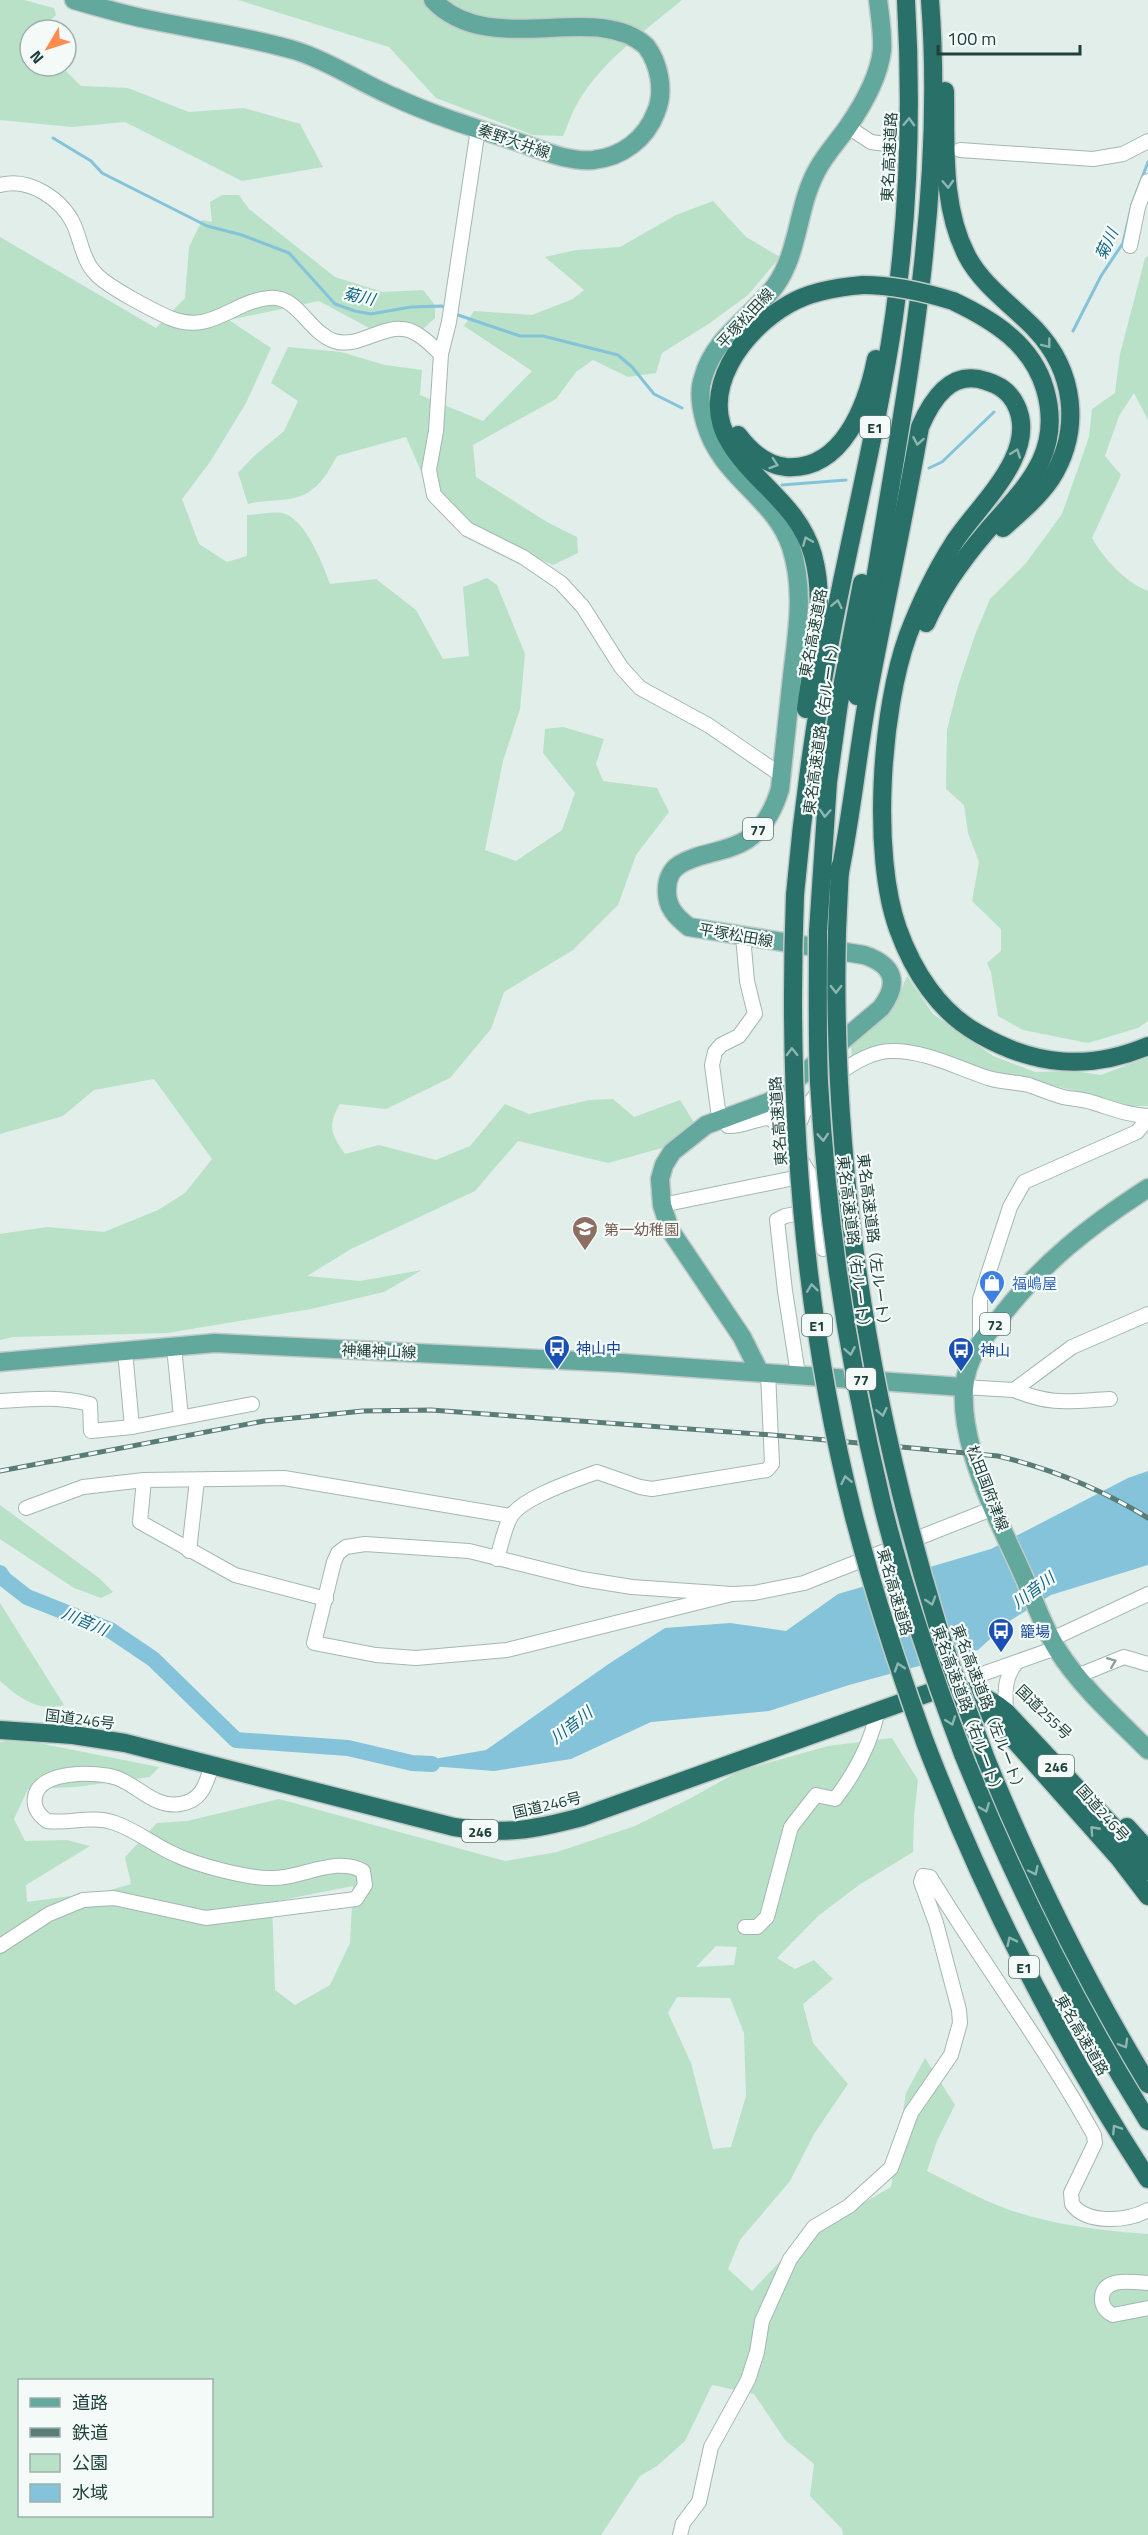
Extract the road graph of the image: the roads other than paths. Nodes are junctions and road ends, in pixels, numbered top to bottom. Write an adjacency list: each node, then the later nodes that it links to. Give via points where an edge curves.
1 (434, 0): 8 (main road, 秦野大井線, via 443,10 482,24 588,17 609,21 632,31 647,46 657,68 660,90 649,127 639,141 609,157 573,159)
2 (878, 0): 7 (main road, 平塚松田線 / 77, via 882,50 875,77)
3 (906, 0): 12 (highway, 東名高速道路 / E1, one-way to 3)
4 (930, 0): 18 (highway, E1, via 932,160)
5 (936, 0): 20 (highway, one-way to 20, via 945,70 948,192 959,238 986,282 1052,350 1064,371 1071,399 1066,447 1050,480 1026,508)
6 (83, 2): 8 (main road, 秦野大井線, via 300,52 393,97)
7 (848, 127): 10 (street, via 871,142); 22 (main road, 平塚松田線 / 77, via 816,172 790,256 775,285 725,337 702,379 700,407 717,454 777,521 790,544 798,573 800,605)
8 (478, 129): 19 (street)
9 (1148, 141): 11 (street, via 1123,154 1093,159)
10 (893, 145)
11 (960, 150)
12 (908, 159): 16 (highway, one-way to 12, via 794,313 752,348 737,372 729,397 730,416 738,435 763,460 780,467 800,468 820,462 858,417 879,347); 23 (highway, 東名高速道路 / E1, one-way to 12, via 823,678 892,326)
13 (1148, 181): 15 (street)
14 (0, 185): 19 (street, via 25,184 55,201 72,221 86,261 97,276 168,317 205,322 256,301 282,298 313,328 333,340 346,343 387,330 407,329)
15 (1130, 246)
16 (863, 290): 17 (highway); 23 (highway, one-way to 16, via 801,759 818,581 804,531 729,442 720,419 719,397 738,350 766,319 805,296 842,287)
17 (952, 307): 20 (highway, via 1000,327 1025,350 1043,382 1050,420 1042,461 1031,480); 21 (highway, via 1016,358 1038,402 1039,422 1032,456 1022,475 975,527)
18 (916, 321): 24 (highway, 東名高速道路（左ルート） / E1, via 858,687 845,786); 77 (highway, 東名高速道路（右ルート） / E1, one-way to 77, bridge, via 839,702 828,782 818,932 818,1045 824,1154 844,1320 885,1515 917,1625 963,1754 1045,1939)
19 (441, 354): 22 (street, via 429,470 431,488 439,502 467,529 523,557 561,583 584,607 621,667 640,688 708,725)
20 (956, 573): 26 (highway, via 918,640 898,736 896,851 909,922 923,960 963,1009 1003,1034 1028,1044 1080,1051 1129,1043)
21 (929, 590): 24 (highway, one-way to 24, via 952,546 1001,480 1018,448 1022,431 1013,398 996,384 977,378 955,381 944,388 934,398 920,427 867,700); 27 (highway, via 898,666 883,770 888,886 897,927 914,967 955,1018 998,1045 1024,1055 1079,1063 1106,1060)
22 (781, 775): 25 (main road, 平塚松田線 / 77, via 774,808 750,838 729,850 679,865 671,872 667,884 670,908 689,927)
23 (799, 849): 78 (highway, 東名高速道路 / E1, one-way to 23, bridge, via 1037,1993 969,1852 925,1742 876,1596 853,1511 816,1324 793,1090 791,1021)
24 (839, 877): 76 (highway, 東名高速道路（左ルート） / E1, one-way to 76, bridge, via 837,1011 843,1138 864,1316 881,1408 921,1569 986,1759 1050,1905)
25 (743, 936): 29 (street, via 755,1014 739,1036 715,1052 712,1065); 29 (main road, 平塚松田線 / 77, via 864,955 880,960 893,981 891,995 881,1008 771,1101)
26 (1148, 1035)
27 (1148, 1046)
28 (1148, 1117): 30 (street, via 992,1079 916,1054 892,1051 860,1059 813,1095 801,1120); 37 (street, via 1137,1132 1024,1182 1010,1207 980,1299)
29 (722, 1118): 30 (street, via 728,1126 737,1127 770,1118); 33 (main road, 平塚松田線 / 77, via 706,1125 672,1152 660,1179)
30 (782, 1129): 31 (street)
31 (809, 1175): 33 (street); 34 (street, via 815,1183)
32 (1148, 1188): 37 (main road, 松田国府津線 / 72, via 1075,1239 1021,1291)
33 (662, 1205): 41 (main road, 平塚松田線 / 77, via 678,1244)
34 (818, 1210): 35 (street); 42 (street, via 777,1220)
35 (823, 1250)
36 (1148, 1314): 44 (street, via 1072,1347)
37 (980, 1343): 43 (main road, 松田国府津線 / 72)
38 (174, 1347): 39 (main road, 神縄神山線); 41 (main road, 神縄神山線, via 215,1343); 48 (street)
39 (124, 1351): 40 (main road, 神縄神山線); 49 (street)
40 (0, 1362)
41 (763, 1372): 42 (main road, 77); 54 (street, via 772,1464 767,1470 652,1489 597,1472 523,1505)
42 (798, 1374): 43 (main road, 77)
43 (963, 1387): 44 (street); 53 (main road, 松田国府津線 / 72, via 972,1452)
44 (1014, 1390): 45 (street, via 1052,1402)
45 (1110, 1399)
46 (0, 1401): 49 (street, via 70,1399 90,1404 91,1431)
47 (252, 1404): 48 (street)
48 (181, 1417): 49 (street)
49 (132, 1427)
50 (144, 1480): 51 (street); 52 (street, via 82,1487); 55 (street, via 140,1522)
51 (197, 1480): 54 (street, via 284,1478); 55 (street)
52 (26, 1508)
53 (996, 1512): 57 (street, via 804,1583); 60 (main road, 松田国府津線 / 72)
54 (511, 1516): 56 (street)
55 (189, 1551): 59 (street, via 235,1575)
56 (497, 1558): 57 (street, via 632,1587); 59 (street, via 469,1551 346,1547 338,1553)
57 (732, 1594): 59 (street, via 507,1650 416,1658 365,1654 314,1643)
58 (1148, 1594): 60 (street)
59 (326, 1599)
60 (1052, 1638): 61 (street); 63 (main road, 松田国府津線 / 72)
61 (1017, 1662): 64 (street); 65 (street, via 1005,1681)
62 (1148, 1664): 63 (street, one-way to 62, via 1124,1657)
63 (1077, 1676): 68 (main road, 松田国府津線 / 72)
64 (948, 1686): 65 (highway, 国道246号 / 246); 66 (highway, 国道246号 / 246); 71 (highway, 国道246号 / 246, one-way to 64, via 1008,1733 969,1697)
65 (1005, 1705): 70 (highway, 国道255号, via 1028,1718); 71 (highway, 国道246号 / 246, via 1118,1832)
66 (878, 1710): 69 (highway, 国道246号 / 246, via 582,1817 512,1832 454,1827); 74 (street, via 872,1736 840,1794 836,1799 816,1795 791,1827 767,1917 757,1927)
67 (0, 1730): 69 (highway, 国道246号 / 246, via 125,1743)
68 (1148, 1750)
69 (212, 1765): 75 (street, via 204,1791 188,1803 166,1805 117,1778 64,1775 39,1786 36,1810 46,1821 95,1819 116,1823 177,1856 269,1879 353,1866 363,1872 365,1885 356,1899 206,1918 114,1898 83,1900 49,1914)
70 (1148, 1850)
71 (1140, 1873): 72 (highway); 73 (highway, 国道246号 / 246)
72 (1148, 1889)
73 (1148, 1896)
74 (745, 1927)
75 (0, 1946)
76 (1148, 2084)
77 (1148, 2121)
78 (1148, 2179)
79 (1148, 2210): 82 (street, via 1114,2219 1084,2214 1072,2204 1071,2193 1095,2143 1094,2135 930,1877 923,1876 921,1882 959,2010 960,2023 951,2055 911,2113 891,2168 849,2206 808,2233 790,2259 762,2321 748,2380 711,2447 699,2502 683,2523)
80 (1148, 2283): 81 (street, via 1112,2284 1102,2297 1103,2305 1113,2315)
81 (1148, 2308)
82 (680, 2535)

